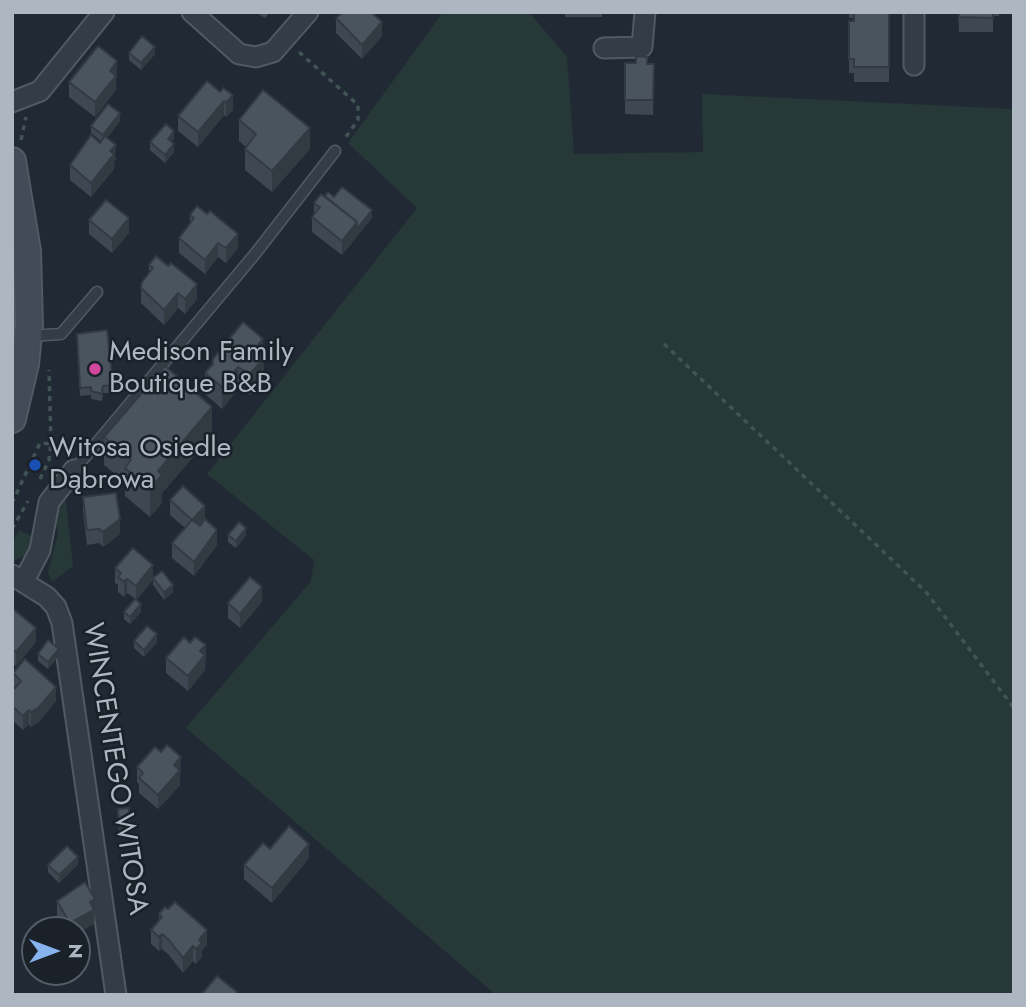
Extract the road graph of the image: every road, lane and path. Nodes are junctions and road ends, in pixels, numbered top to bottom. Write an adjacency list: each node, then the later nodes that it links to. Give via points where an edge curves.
1 (104, 12): 9 (street, via 40,91)
2 (192, 12): 6 (street, via 248,57 267,55)
3 (308, 12): 6 (street)
4 (645, 12): 7 (street, via 642,47)
5 (914, 12): 8 (street)
6 (285, 40): 12 (path, via 358,105 358,120)
7 (604, 47)
8 (914, 65)
9 (12, 102)
10 (27, 115): 11 (path)
11 (17, 151): 14 (main road, via 27,251)
12 (335, 151): 19 (lane)
13 (97, 292): 14 (lane, via 61,334)
14 (28, 336): 17 (main road)
15 (664, 344): 24 (path, via 926,592)
16 (48, 363): 18 (path)
17 (12, 419)
18 (51, 444): 20 (path, via 40,443); 21 (path, via 46,469)
19 (74, 470): 23 (street, via 49,502 40,550)
20 (12, 503): 21 (path)
21 (23, 510): 22 (path)
22 (12, 530)
23 (18, 578): 25 (street, WINCENTEGO WITOSA, via 47,597 62,623)
24 (1014, 708)
25 (116, 995)

